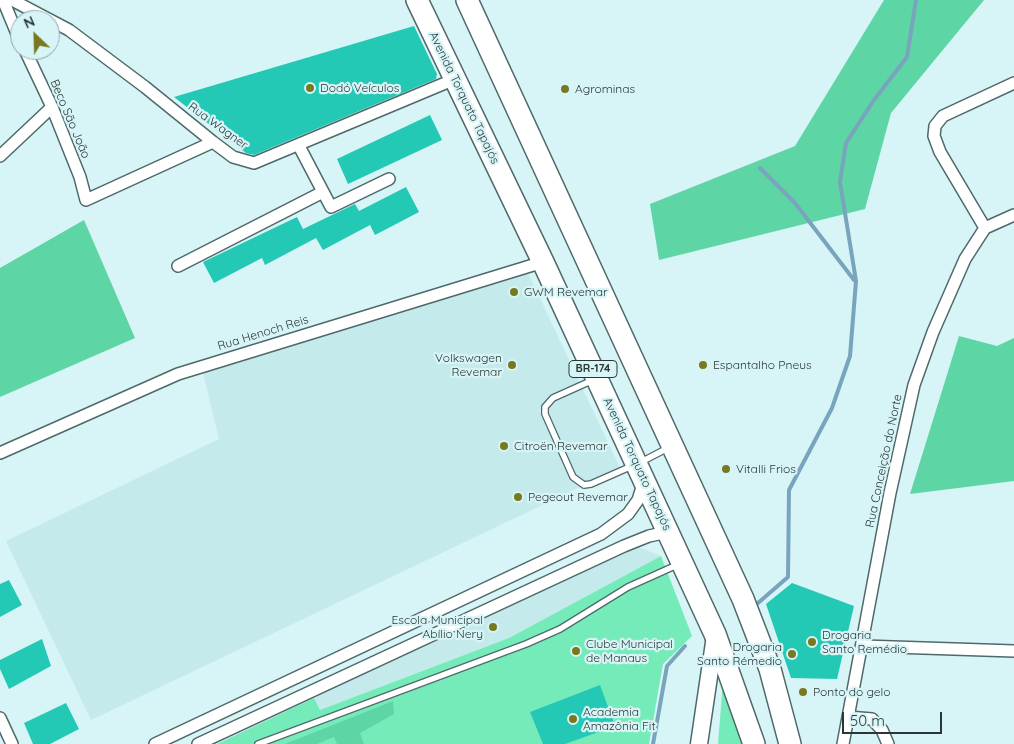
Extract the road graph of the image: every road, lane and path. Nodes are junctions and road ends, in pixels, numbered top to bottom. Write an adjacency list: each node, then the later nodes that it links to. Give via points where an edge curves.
1 (3, 0): 5 (street)
2 (12, 0): 10 (street, Rua Wagner, via 69,30)
3 (417, 0): 7 (highway, Avenida Torquato Tapajós / BR-174)
4 (468, 0): 20 (highway, BR-174)
5 (10, 17)
6 (30, 60): 9 (street, Beco São João)
7 (455, 79): 11 (street, Rua Wagner); 17 (highway, Avenida Torquato Tapajós / BR-174)
8 (1014, 83): 16 (street, via 943,116 935,126 934,136 940,152)
9 (52, 107): 10 (street, Beco São João, via 86,200); 12 (street)
10 (213, 142): 11 (street, Rua Wagner, via 233,157 254,163)
11 (299, 146): 14 (street)
12 (0, 156)
13 (389, 180): 14 (street, via 331,207)
14 (323, 192): 18 (street)
15 (1014, 215): 16 (street)
16 (985, 228): 29 (street, Rua Conceição do Norte, via 965,259 914,385 890,493)
17 (544, 262): 19 (highway, Avenida Torquato Tapajós / BR-174); 21 (street, Rua Henoch Reis, via 178,374)
18 (178, 266)
19 (597, 378): 22 (highway, Avenida Torquato Tapajós / BR-174); 22 (lane, via 552,398 545,407 545,414 573,478 592,484)
20 (673, 446): 22 (lane); 42 (highway, BR-174, via 750,617 770,669)
21 (0, 453)
22 (641, 471): 23 (highway, Avenida Torquato Tapajós / BR-174); 25 (street, via 638,500 615,526)
23 (668, 532): 24 (highway, Avenida Torquato Tapajós / BR-174); 26 (street, via 624,546)
24 (682, 563): 27 (highway, Avenida Torquato Tapajós / BR-174); 39 (lane, via 628,587 560,629 526,644)
25 (521, 572): 26 (street); 28 (street)
26 (530, 590): 31 (street)
27 (715, 634): 40 (street); 41 (highway, Avenida Torquato Tapajós / BR-174)
28 (378, 639): 31 (street); 32 (street)
29 (863, 646): 30 (street); 33 (street, Rua Conceição do Norte)
30 (1014, 651)
31 (387, 656): 35 (street)
32 (232, 708): 35 (street); 37 (street)
33 (848, 717): 43 (street, Rua Conceição do Norte); 44 (street, via 872,719)
34 (0, 718): 36 (street)
35 (240, 725): 38 (street)
36 (12, 744)
37 (155, 744)
38 (198, 744)
39 (258, 744)
40 (699, 744)
41 (754, 744)
42 (790, 744)
43 (843, 744)
44 (888, 744)

